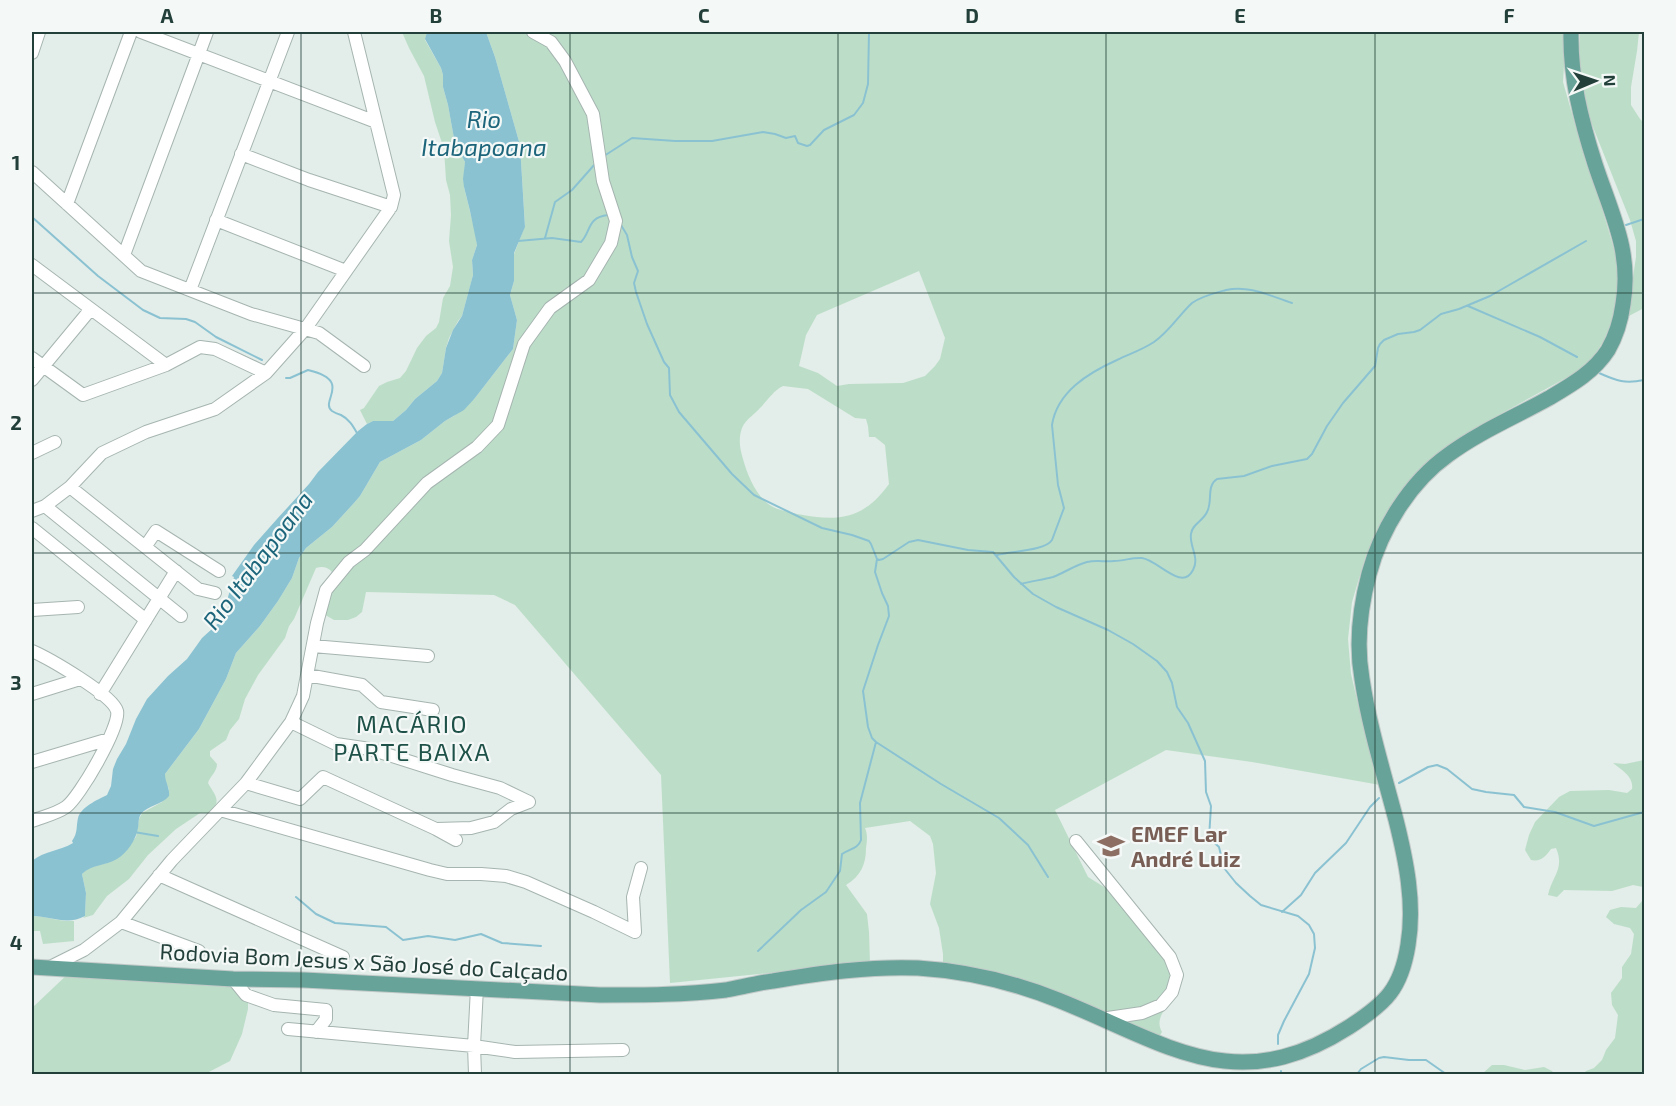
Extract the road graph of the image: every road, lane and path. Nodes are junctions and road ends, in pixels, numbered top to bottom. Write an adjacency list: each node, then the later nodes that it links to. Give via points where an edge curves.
1 (39, 32): 9 (street)
2 (131, 32): 15 (street)
3 (141, 32): 10 (street)
4 (207, 32): 10 (street)
5 (288, 32): 11 (street)
6 (354, 32): 12 (street)
7 (533, 32): 45 (street, via 551,42 565,61 593,114 603,181 616,221 611,243 589,280 550,308 524,344 498,425 477,447 427,483 326,590)
8 (1571, 32): 71 (main road, Rodovia Bom Jesus x São José do Calçado, via 1580,111 1626,261 1623,303 1612,342 1599,362 1580,379 1446,456 1415,485 1379,546 1363,601 1359,634 1361,677 1403,851 1409,893 1408,942 1399,979 1390,996 1377,1008 1341,1032 1296,1054 1253,1062 1227,1062 1187,1054)
9 (32, 53)
10 (199, 54): 11 (street); 18 (street)
11 (269, 81): 12 (street); 13 (street)
12 (376, 122): 16 (street, via 394,195)
13 (241, 154): 16 (street); 17 (street)
14 (32, 172): 15 (street)
15 (67, 204): 18 (street)
16 (391, 207): 20 (street)
17 (216, 220): 20 (street); 21 (street)
18 (124, 255): 21 (street, via 141,271)
19 (32, 265): 22 (street)
20 (346, 271): 23 (street)
21 (190, 290): 23 (street, via 251,314)
22 (90, 310): 25 (street); 26 (street)
23 (306, 328): 27 (street); 28 (street)
24 (32, 358): 26 (street)
25 (166, 365): 26 (street, via 82,395); 28 (street, via 200,347 215,349)
26 (42, 366): 29 (street)
27 (364, 366)
28 (266, 373): 32 (street, via 215,409 146,432 102,453)
29 (32, 380)
30 (55, 442): 31 (street)
31 (32, 453)
32 (70, 487): 33 (street); 36 (street)
33 (45, 506): 34 (street); 40 (street)
34 (32, 511)
35 (32, 528): 44 (street)
36 (145, 547): 37 (street); 38 (street, via 156,531)
37 (176, 571): 39 (street, via 198,589); 40 (street)
38 (219, 571)
39 (215, 593)
40 (159, 598): 43 (street); 44 (street)
41 (78, 608): 42 (street)
42 (32, 610)
43 (180, 616)
44 (146, 620): 50 (street)
45 (313, 646): 47 (street); 48 (street)
46 (32, 651): 49 (street)
47 (428, 656)
48 (307, 675): 52 (street, via 362,685 381,702); 53 (street)
49 (80, 679): 50 (street); 51 (street)
50 (100, 693): 54 (street, via 117,710 118,720)
51 (32, 694)
52 (433, 710)
53 (291, 722): 56 (street); 59 (street, via 336,744 370,749 500,788 529,802 494,822 471,828)
54 (109, 739): 55 (street); 58 (street, via 97,765 66,807)
55 (32, 762)
56 (246, 783): 57 (street); 59 (street, via 300,799 322,777)
57 (220, 810): 62 (street, via 447,874 506,876 634,932 633,897); 63 (street)
58 (32, 821)
59 (436, 829): 60 (street)
60 (456, 840)
61 (1076, 841): 71 (street, via 1170,957 1177,975 1172,992 1161,1005 1142,1013)
62 (641, 868)
63 (159, 875): 64 (street); 66 (street)
64 (122, 922): 65 (street); 68 (street, via 84,950)
65 (199, 951)
66 (343, 957)
67 (32, 967): 68 (main road, Rodovia Bom Jesus x São José do Calçado)
68 (48, 968): 69 (main road, Rodovia Bom Jesus x São José do Calçado)
69 (233, 979): 70 (main road, Rodovia Bom Jesus x São José do Calçado); 73 (street, via 246,995 274,1005 326,1010 326,1019)
70 (477, 988): 71 (main road, Rodovia Bom Jesus x São José do Calçado, via 600,995 678,994 847,970 917,968 1012,983); 74 (street)
71 (1100, 1019)
72 (288, 1029): 73 (street)
73 (316, 1032): 74 (street)
74 (474, 1046): 75 (street, via 515,1053); 76 (street)
75 (623, 1050)
76 (475, 1074)

